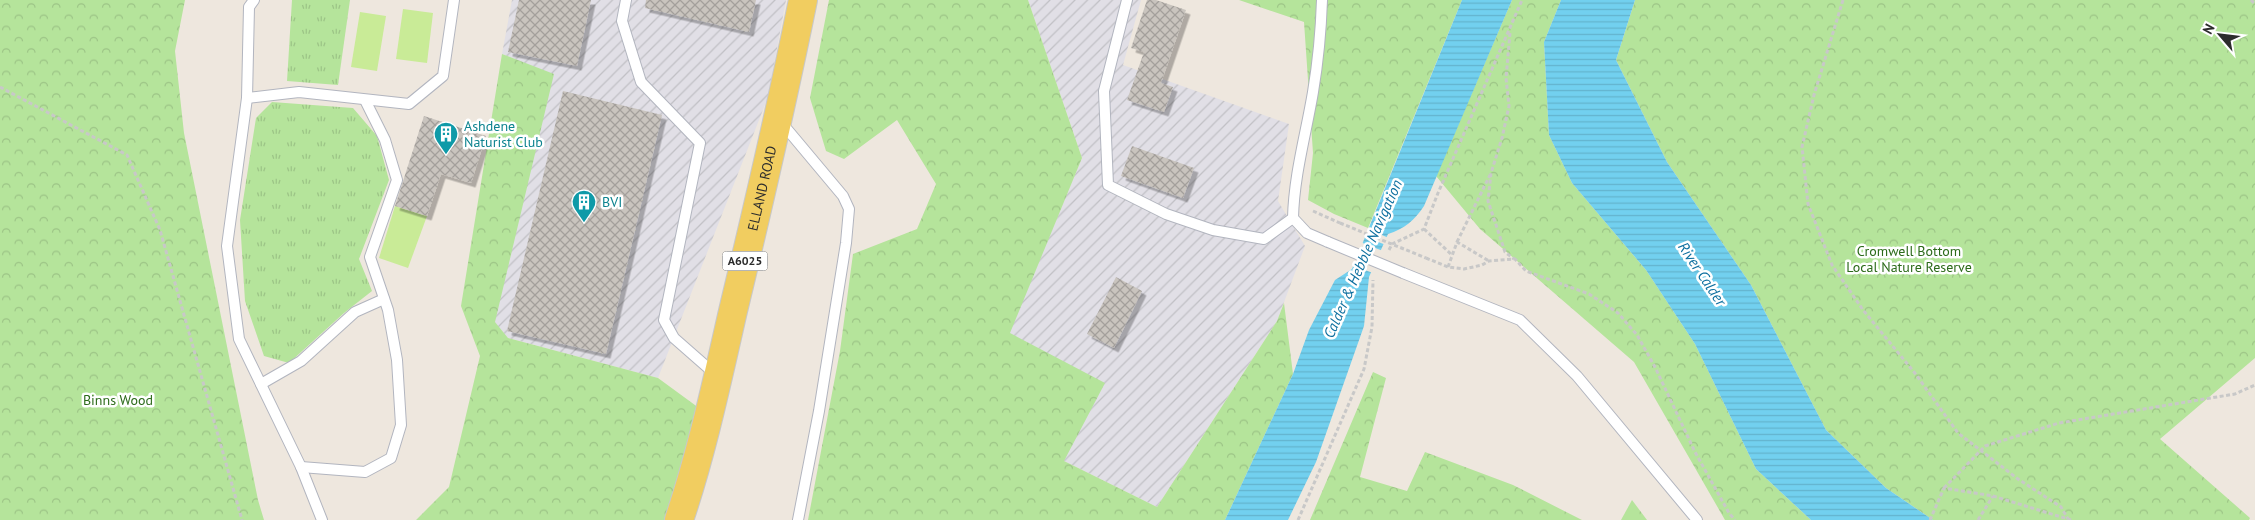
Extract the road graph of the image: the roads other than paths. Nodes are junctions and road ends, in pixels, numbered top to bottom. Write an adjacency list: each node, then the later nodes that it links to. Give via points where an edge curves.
1 (254, 0): 7 (lane, via 249,7)
2 (454, 0): 8 (lane, via 443,76 409,104)
3 (626, 0): 12 (lane, via 622,21 641,82 700,143 664,320 674,338)
4 (803, 0): 9 (main road, ELLAND ROAD / A6025)
5 (1126, 0): 10 (lane, via 1104,91 1108,185 1166,214 1222,232 1264,239)
6 (1322, 0): 10 (lane, via 1313,92)
7 (247, 98): 8 (lane, via 299,92); 13 (lane, via 228,246 240,339)
8 (366, 100): 11 (lane, via 385,140 397,180 370,257)
9 (779, 119): 12 (main road, ELLAND ROAD / A6025); 17 (lane, via 843,196 849,209 819,411)
10 (1293, 218): 18 (lane, bridge, via 1307,233 1520,320 1577,376)
11 (384, 299): 13 (lane, via 355,312 301,361); 14 (lane, via 397,360 401,425 391,458 364,472)
12 (718, 376): 16 (main road, ELLAND ROAD / A6025, via 692,482)
13 (261, 384): 14 (lane)
14 (301, 468): 15 (lane)
15 (322, 520)
16 (679, 520)
17 (798, 520)
18 (1697, 520)

